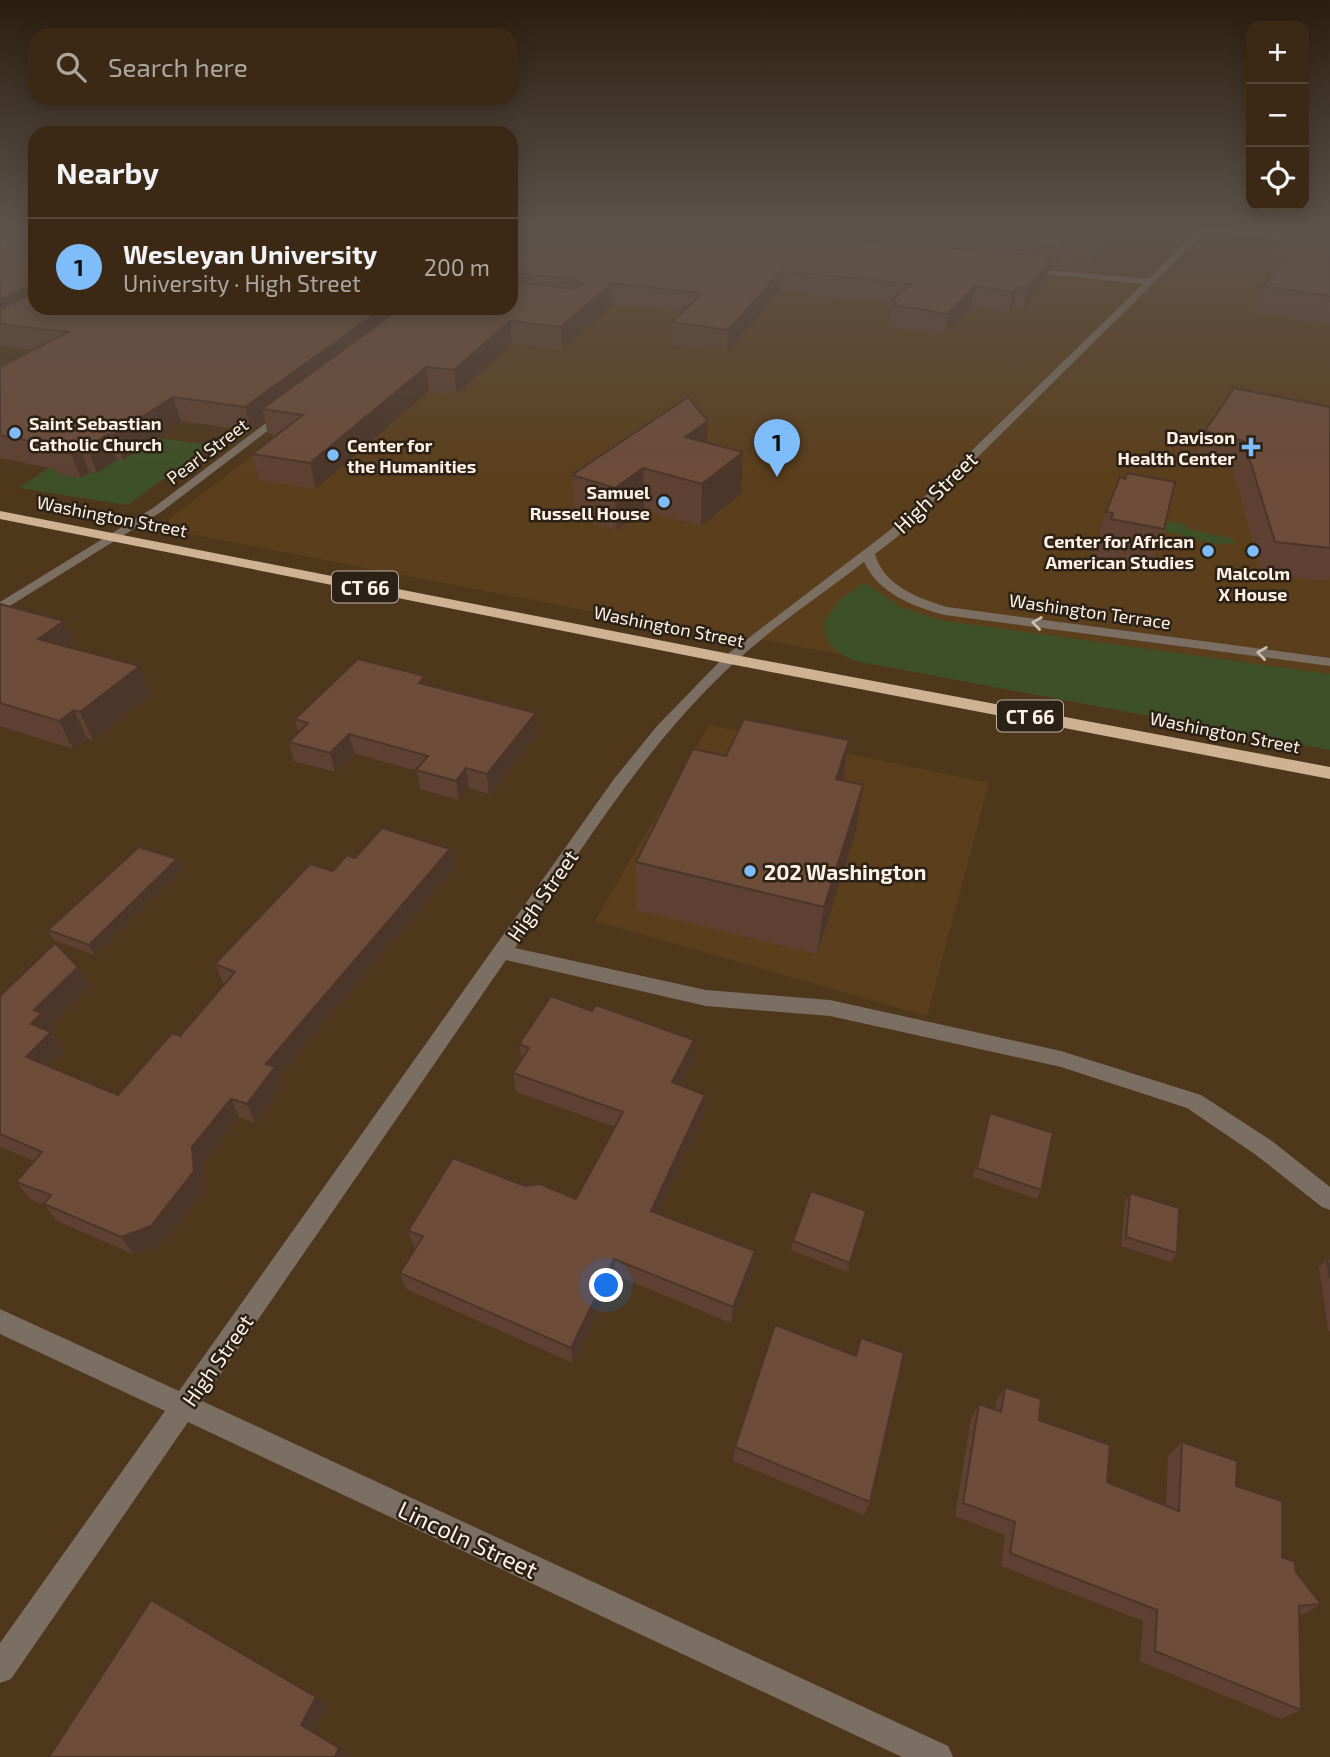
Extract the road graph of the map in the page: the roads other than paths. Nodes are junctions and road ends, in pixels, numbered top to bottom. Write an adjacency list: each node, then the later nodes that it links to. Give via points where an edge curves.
1 (1121, 310): 5 (street, High Street, via 893,534)
2 (301, 402): 4 (street, Pearl Street)
3 (0, 515): 4 (highway, Washington Street / CT 66)
4 (114, 537): 6 (street, Pearl Street); 7 (highway, Washington Street / CT 66)
5 (868, 553): 7 (street, High Street); 8 (street, Washington Terrace, one-way to 5, via 945,611 919,603 877,574 869,565)
6 (0, 608)
7 (730, 659): 9 (highway, Washington Street / CT 66); 10 (street, High Street, via 662,729 628,772)
8 (1330, 662)
9 (1330, 773)
10 (502, 952): 11 (street, via 706,998 830,1008 1061,1059 1195,1101); 13 (street, High Street)
11 (1330, 1200)
12 (0, 1321): 13 (street, Lincoln Street)
13 (184, 1408): 14 (street, High Street); 15 (street, Lincoln Street)
14 (0, 1668)
15 (937, 1757)

